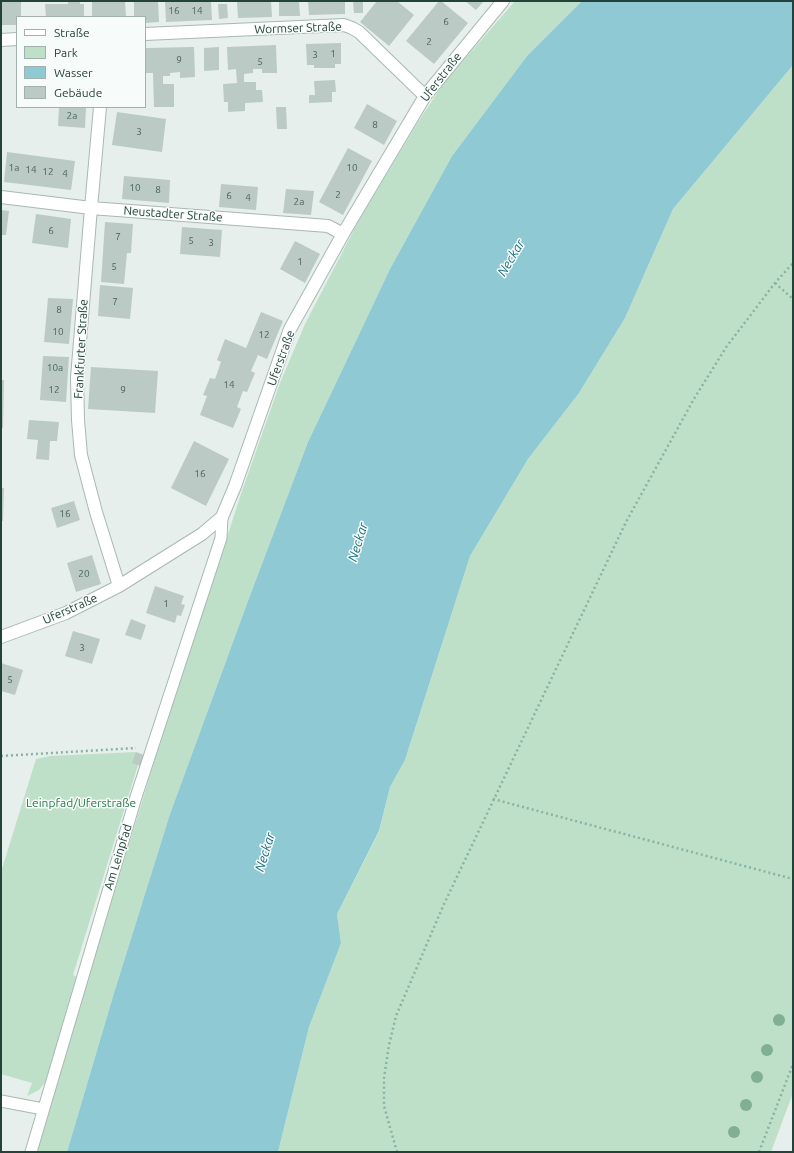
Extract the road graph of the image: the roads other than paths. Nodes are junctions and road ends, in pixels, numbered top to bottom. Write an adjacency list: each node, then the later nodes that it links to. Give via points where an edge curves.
1 (503, 1): 5 (street, Uferstraße)
2 (146, 34): 5 (street, Wormser Straße, via 344,25 358,32)
3 (16, 39): 4 (street)
4 (1, 40)
5 (425, 96): 9 (street, Uferstraße)
6 (100, 108): 8 (street, Frankfurter Straße)
7 (1, 197): 8 (street, Neustadter Straße)
8 (91, 208): 9 (street, Neustadter Straße, via 328,226); 11 (street, Frankfurter Straße, via 77,378 78,420 81,455)
9 (343, 234): 10 (street, Uferstraße, via 290,329)
10 (222, 517): 11 (street, Uferstraße, via 202,534); 14 (lane, Am Leinpfad, via 221,538 136,798)
11 (119, 586): 12 (street, Uferstraße, via 66,613)
12 (1, 637)
13 (1, 1101): 14 (lane)
14 (43, 1109): 15 (lane, Am Leinpfad)
15 (30, 1152)

